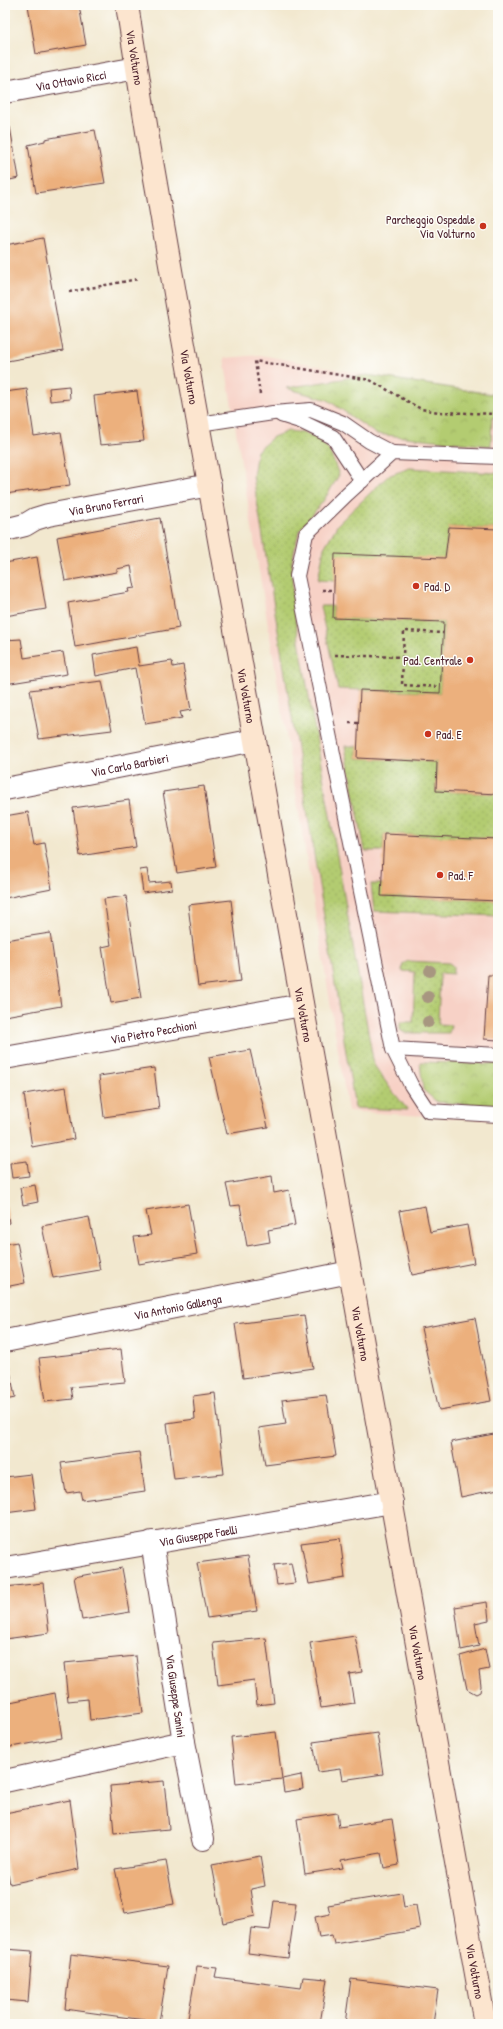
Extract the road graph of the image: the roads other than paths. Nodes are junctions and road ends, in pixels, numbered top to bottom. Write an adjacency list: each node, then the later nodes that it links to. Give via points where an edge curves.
1 (127, 5): 2 (street, Via Volturno)
2 (137, 68): 3 (street, Via Ottavio Ricci); 5 (street, Via Volturno)
3 (5, 92)
4 (268, 413): 5 (lane); 6 (lane, via 311,410 343,423); 8 (lane, via 300,421 333,437)
5 (199, 424): 9 (street, Via Volturno)
6 (392, 453): 7 (lane); 8 (lane)
7 (498, 456)
8 (362, 481): 14 (lane, via 306,534 297,576)
9 (210, 486): 10 (street, Via Bruno Ferrari, via 48,515); 11 (street, Via Volturno)
10 (5, 530)
11 (255, 740): 12 (street, Via Carlo Barbieri); 13 (street, Via Volturno)
12 (5, 789)
13 (302, 1005): 16 (street, Via Pietro Pecchioni); 18 (street, Via Volturno)
14 (393, 1049): 15 (lane); 17 (lane, via 411,1086 428,1112)
15 (498, 1055)
16 (5, 1058)
17 (498, 1115)
18 (350, 1272): 19 (street, Via Antonio Gallenga); 20 (street, Via Volturno)
19 (5, 1341)
20 (392, 1502): 21 (street, Via Giuseppe Faelli); 26 (street, Via Volturno)
21 (152, 1542): 22 (street, Via Giuseppe Faelli); 23 (street, Via Giuseppe Sanini)
22 (5, 1568)
23 (184, 1742): 24 (street, Via Giuseppe Sanini); 25 (street)
24 (5, 1781)
25 (203, 1839)
26 (485, 2024)

